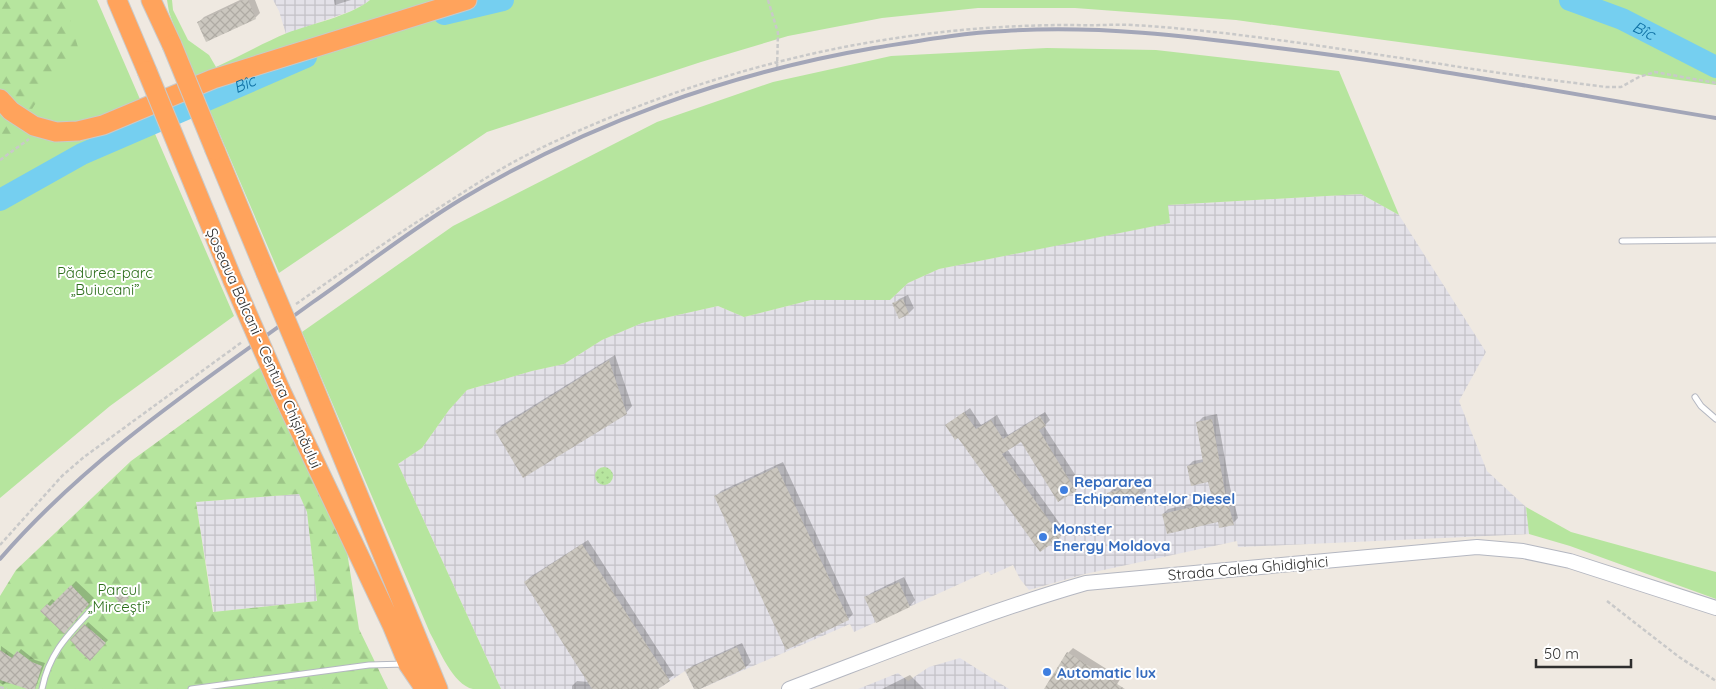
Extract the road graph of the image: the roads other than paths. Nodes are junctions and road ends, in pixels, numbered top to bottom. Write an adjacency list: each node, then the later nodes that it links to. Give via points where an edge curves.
1 (117, 0): 13 (highway, Șoseaua Balcani - Centura Chișinăului, bridge, via 280,389)
2 (151, 0): 5 (highway, Șoseaua Balcani - Centura Chișinăului)
3 (161, 0): 5 (street)
4 (467, 0): 6 (highway, via 213,79 103,125 78,131 56,132 34,126 11,111)
5 (162, 23): 14 (highway, Șoseaua Balcani - Centura Chișinăului, bridge, via 306,368)
6 (0, 99)
7 (1716, 240): 8 (lane)
8 (1622, 241)
9 (1695, 397): 10 (lane)
10 (1716, 418)
11 (1716, 608): 18 (street, Strada Calea Ghidighici, via 1570,561 1523,551 1476,547 1415,552 1086,583 990,612)
12 (92, 609): 15 (lane, via 61,642 50,660)
13 (408, 664): 14 (highway, Șoseaua Balcani - Centura Chișinăului); 16 (lane, via 369,665)
14 (432, 684): 17 (highway)
15 (42, 689)
16 (191, 689)
17 (448, 689)
18 (790, 689)

